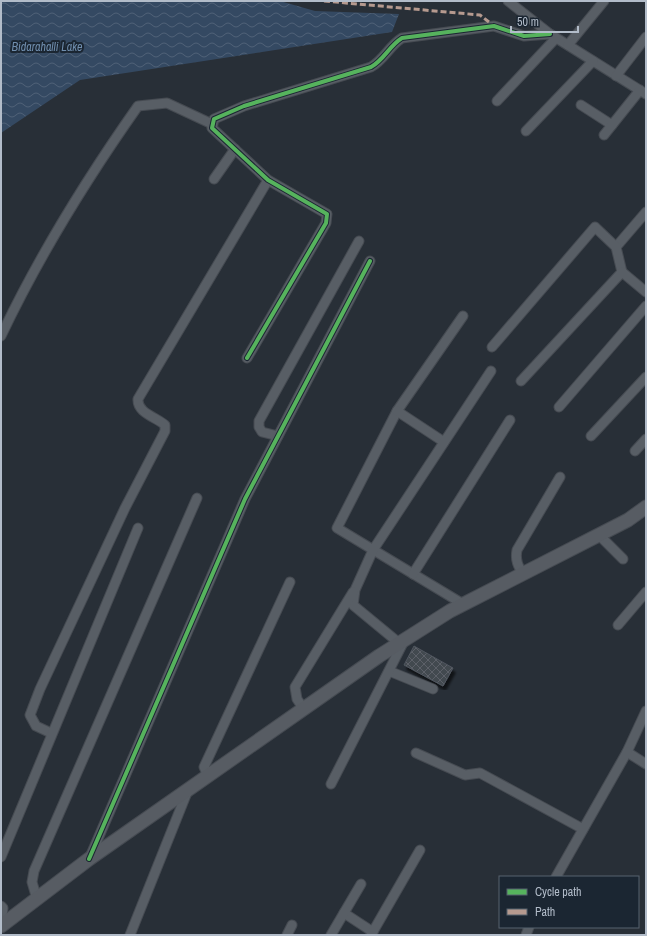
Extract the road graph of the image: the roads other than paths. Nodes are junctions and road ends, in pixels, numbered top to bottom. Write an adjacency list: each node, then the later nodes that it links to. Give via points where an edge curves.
1 (508, 1): 3 (street)
2 (604, 1): 5 (street)
3 (553, 36): 5 (street); 9 (street); 11 (street, via 524,36 494,26 402,38 384,58 371,67 244,106 214,119)
4 (646, 37): 7 (street)
5 (568, 45): 6 (street)
6 (593, 61): 7 (street); 13 (street)
7 (616, 76): 8 (street)
8 (643, 92): 12 (street)
9 (497, 101)
10 (580, 105): 12 (street)
11 (212, 124): 15 (street, via 212,128); 26 (street, via 167,103 138,106 64,222)
12 (612, 125): 14 (street)
13 (526, 131)
14 (604, 135)
15 (234, 149): 16 (street); 17 (street)
16 (214, 179)
17 (268, 180): 28 (street, via 327,214 326,223); 59 (street, via 138,399 140,410 165,425 166,431 125,508 30,715 36,726)
18 (646, 212): 20 (street)
19 (359, 241): 35 (street, via 259,421 262,432)
20 (616, 247): 22 (street); 27 (street, via 595,227)
21 (370, 261): 35 (street)
22 (622, 272): 23 (street); 31 (street)
23 (645, 289)
24 (646, 306): 32 (street)
25 (463, 316): 33 (street)
26 (1, 336)
27 (492, 347)
28 (247, 358)
29 (491, 371): 38 (street)
30 (646, 377): 36 (street)
31 (521, 381)
32 (558, 407)
33 (397, 412): 38 (street); 45 (street, via 336,528)
34 (510, 420): 47 (street)
35 (278, 436): 69 (street, via 243,505)
36 (591, 436)
37 (646, 440): 39 (street)
38 (444, 442): 45 (street)
39 (635, 451)
40 (560, 477): 48 (street, via 517,550 516,556)
41 (197, 498): 72 (street, via 34,871 32,882)
42 (646, 507): 44 (main road)
43 (138, 528): 59 (street)
44 (599, 535): 46 (street); 48 (main road)
45 (373, 550): 47 (street); 50 (street)
46 (623, 559)
47 (413, 574): 52 (street)
48 (523, 574): 52 (main road)
49 (290, 582): 63 (street, via 204,766)
50 (355, 590): 54 (street, via 353,605); 57 (street, via 295,688)
51 (646, 592): 53 (street)
52 (463, 604): 54 (main road)
53 (618, 625)
54 (402, 641): 55 (street); 57 (main road)
55 (389, 671): 56 (street); 64 (street)
56 (433, 689)
57 (303, 708): 63 (main road)
58 (645, 714): 61 (street)
59 (51, 733): 68 (street)
60 (416, 752): 66 (street, via 466,775 480,773)
61 (627, 752): 62 (street); 66 (street)
62 (646, 764)
63 (208, 776): 65 (main road)
64 (331, 784)
65 (188, 790): 69 (main road); 78 (street)
66 (583, 829): 70 (street)
67 (420, 850): 77 (street)
68 (1, 857)
69 (89, 859): 72 (main road)
70 (557, 876)
71 (361, 884): 74 (street)
72 (37, 899): 75 (main road)
73 (1, 906): 75 (street)
74 (344, 913): 77 (street); 80 (street)
75 (3, 925)
76 (292, 925): 79 (street)
77 (372, 933)
78 (130, 935)
79 (287, 935)
80 (331, 935)

